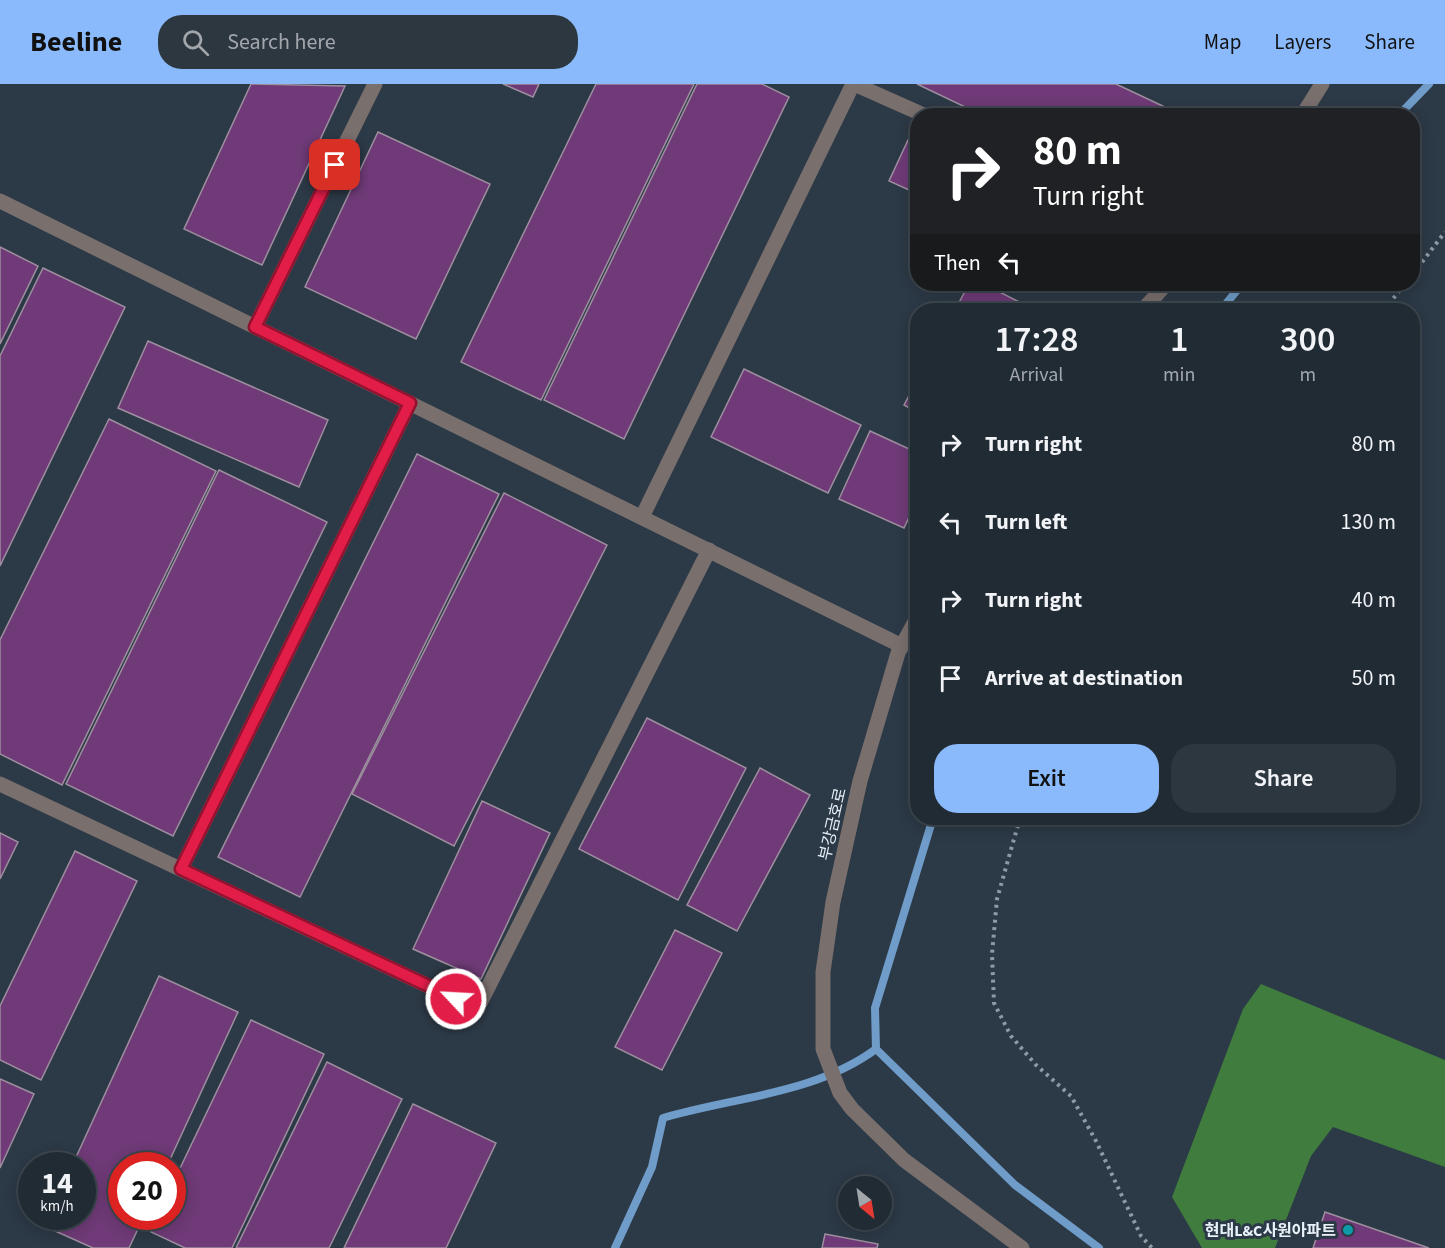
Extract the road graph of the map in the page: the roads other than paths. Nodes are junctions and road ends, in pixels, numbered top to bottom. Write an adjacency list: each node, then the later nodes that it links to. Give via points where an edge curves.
1 (375, 84): 9 (street)
2 (854, 84): 5 (street); 11 (street)
3 (1322, 84): 4 (street)
4 (1307, 108)
5 (910, 109)
6 (0, 201): 9 (street)
7 (1160, 291): 8 (street)
8 (1149, 303)
9 (255, 327): 10 (street)
10 (410, 403): 11 (street); 16 (street)
11 (642, 517): 12 (street)
12 (709, 550): 14 (street); 16 (street, via 477,1009)
13 (910, 631): 14 (street, 부강금호로)
14 (902, 646): 17 (street, 부강금호로, via 860,781 833,902 823,972 823,1049 840,1093 852,1110 904,1160)
15 (0, 784): 16 (street)
16 (181, 869)
17 (1022, 1248)

